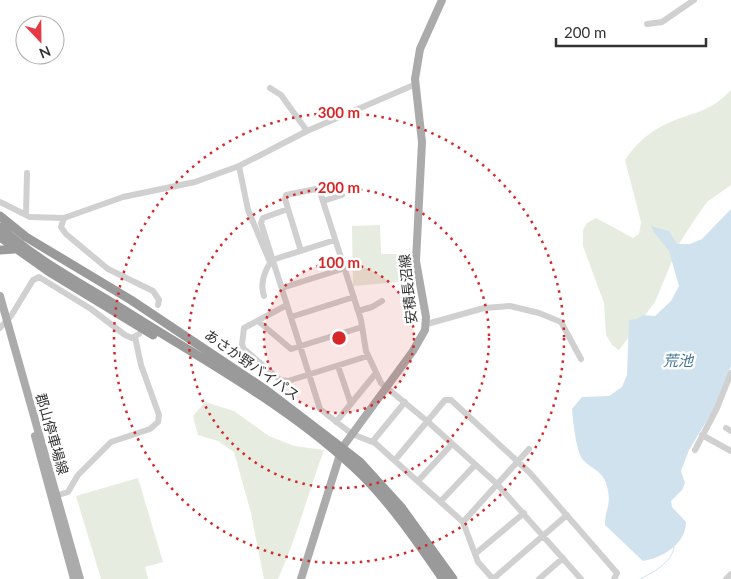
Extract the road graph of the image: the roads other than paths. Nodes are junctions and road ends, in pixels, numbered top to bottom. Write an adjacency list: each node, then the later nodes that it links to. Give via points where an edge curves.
1 (442, 0): 4 (main road, 安積長沼線, via 420,49)
2 (694, 0): 3 (street, via 662,22)
3 (647, 24)
4 (416, 84): 6 (street); 37 (main road, 安積長沼線, via 422,148 416,261)
5 (270, 88): 6 (street, via 280,95)
6 (307, 131): 7 (street)
7 (239, 166): 15 (street, via 195,182 123,197); 22 (street, via 248,210)
8 (27, 173): 13 (street)
9 (342, 195): 10 (street)
10 (323, 201): 12 (street, via 316,189 286,195); 18 (street)
11 (0, 202): 13 (street)
12 (288, 209): 21 (street); 22 (street, via 263,218 261,223)
13 (26, 215): 15 (street)
14 (0, 216): 60 (highway, あさか野バイパス, via 26,238 131,300 252,381)
15 (64, 218): 29 (street, via 61,227 66,234 108,269 153,291)
16 (0, 227): 41 (highway, あさか野バイパス, via 60,271)
17 (0, 237): 20 (highway)
18 (335, 240): 21 (street); 23 (street)
19 (0, 250): 20 (highway)
20 (18, 250): 41 (highway, via 128,321)
21 (301, 251): 22 (street)
22 (272, 262): 24 (street); 26 (street, via 264,274 261,289)
23 (345, 268): 24 (street); 27 (street)
24 (282, 288): 30 (street)
25 (0, 296): 36 (main road, 郡山停車場線)
26 (264, 296)
27 (354, 297): 32 (street); 34 (street)
28 (382, 301): 32 (street)
29 (158, 305)
30 (287, 305): 34 (street); 35 (street)
31 (378, 309): 32 (street)
32 (359, 313): 38 (street)
33 (0, 314): 36 (main road, 郡山停車場線)
34 (291, 317): 39 (street)
35 (258, 321): 39 (street, via 288,348); 46 (street, via 244,328 244,349 283,382)
36 (4, 324): 66 (main road, 郡山停車場線); 66 (street, via 33,280 40,278 91,309 125,335 137,336 141,365 159,415 158,422 150,429 112,442 78,475 68,492)
37 (426, 324): 42 (street, via 484,308 518,307 560,322); 48 (main road, 安積長沼線, via 419,343)
38 (362, 327): 39 (street); 40 (street)
39 (300, 346): 46 (street)
40 (368, 356): 43 (street); 45 (street)
41 (200, 358): 60 (highway, あさか野バイパス)
42 (581, 358)
43 (338, 366): 46 (street); 50 (street)
44 (731, 373): 47 (street)
45 (376, 374): 48 (street); 50 (street)
46 (309, 375): 52 (street, via 320,409)
47 (730, 381): 54 (street)
48 (386, 388): 49 (street); 53 (main road, 安積長沼線)
49 (404, 402): 51 (street); 55 (street)
50 (351, 404): 52 (street)
51 (427, 421): 56 (street); 61 (street); 62 (street, via 445,400 451,400)
52 (336, 422): 53 (street)
53 (352, 434): 55 (street); 60 (main road, 安積長沼線)
54 (702, 435): 58 (street); 59 (street)
55 (373, 441): 61 (street)
56 (452, 444): 63 (street); 64 (street)
57 (529, 448): 62 (street)
58 (695, 450)
59 (731, 451)
60 (341, 452): 72 (highway, あさか野バイパス, via 378,492); 73 (highway, あさか野バイパス, via 386,490); 79 (main road, 安積長沼線)
61 (395, 460): 64 (street)
62 (518, 461): 65 (street); 69 (street)
63 (475, 465): 65 (street); 67 (street)
64 (418, 481): 67 (street)
65 (497, 484): 68 (street); 70 (street)
66 (54, 497): 77 (main road, 郡山停車場線); 78 (main road, 郡山停車場線)
67 (441, 501): 70 (street)
68 (524, 513): 71 (street); 74 (street)
69 (567, 515): 71 (street); 87 (street, via 616,573)
70 (463, 522): 74 (street)
71 (543, 536): 75 (street); 84 (street)
72 (419, 545): 80 (highway); 81 (highway, あさか野バイパス)
73 (430, 547): 82 (highway, あさか野バイパス); 83 (highway)
74 (475, 554): 84 (street)
75 (562, 558): 85 (street); 86 (street)
76 (731, 574): 88 (street)
77 (74, 579)
78 (80, 579)
79 (301, 579)
80 (438, 579)
81 (443, 579)
82 (453, 579)
83 (459, 579)
84 (493, 579)
85 (539, 579)
86 (581, 579)
87 (614, 579)
88 (726, 579)

